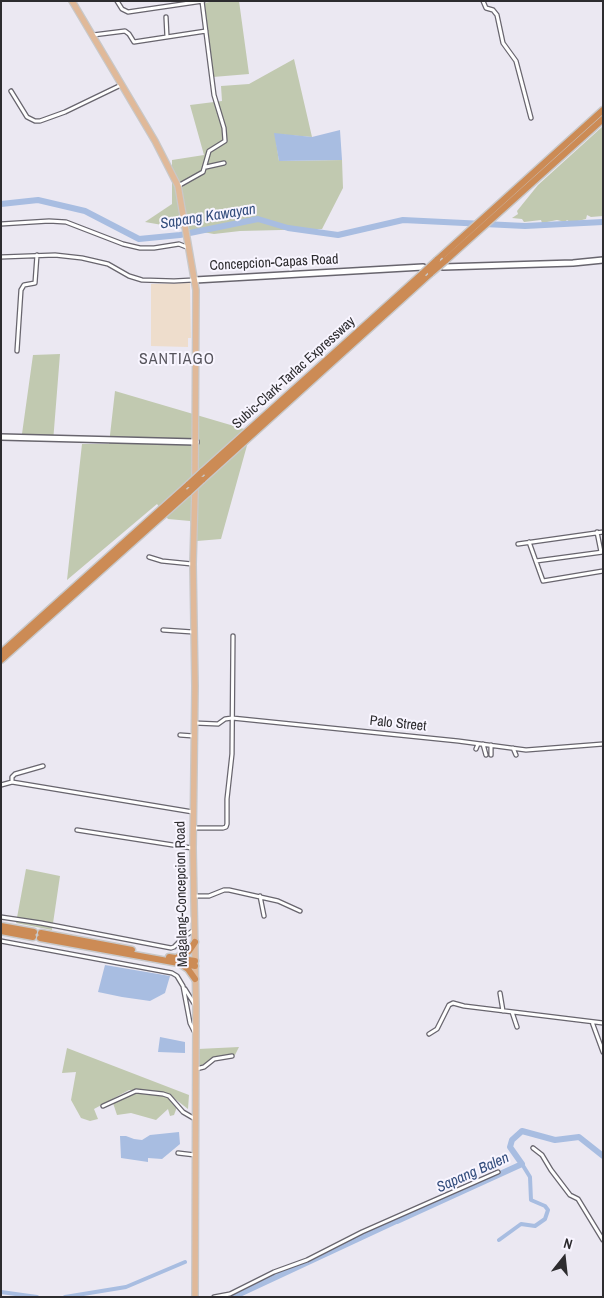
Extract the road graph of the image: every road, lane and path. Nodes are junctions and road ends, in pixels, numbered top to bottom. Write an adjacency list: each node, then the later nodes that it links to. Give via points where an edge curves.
1 (72, 1): 7 (main road, Concepcion-Capas Road)
2 (117, 1): 3 (street, via 128,12)
3 (203, 1): 6 (street)
4 (483, 1): 14 (street, via 486,8 497,16 502,43 516,61)
5 (166, 17): 8 (street)
6 (206, 31): 8 (street); 17 (street, via 214,95 226,141 209,151)
7 (93, 35): 9 (street, via 125,31); 11 (main road, Concepcion-Capas Road)
8 (167, 37): 9 (street)
9 (134, 42): 10 (street)
10 (137, 48)
11 (122, 85): 12 (street, via 40,121 28,117); 18 (main road, Concepcion-Capas Road)
12 (12, 91)
13 (603, 110): 19 (highway, Subic-Clark-Tarlac Expressway)
14 (531, 118)
15 (603, 119): 19 (highway, Subic-Clark-Tarlac Expressway)
16 (224, 163): 17 (street)
17 (205, 168): 18 (street)
18 (178, 186): 21 (main road, Concepcion-Capas Road)
19 (504, 203): 25 (highway, Subic-Clark-Tarlac Expressway); 26 (highway, Subic-Clark-Tarlac Expressway, bridge)
20 (1, 224): 21 (street, via 66,222 140,248 180,244)
21 (189, 247): 27 (main road, Concepcion-Capas Road)
22 (37, 255): 23 (street); 27 (street, via 92,259 142,280); 28 (street, via 35,283 24,285 21,290)
23 (1, 257)
24 (603, 260): 25 (main road)
25 (444, 264): 32 (highway, Subic-Clark-Tarlac Expressway, bridge)
26 (423, 270): 27 (main road, Concepcion-Capas Road); 31 (highway, Subic-Clark-Tarlac Expressway)
27 (195, 280): 30 (main road)
28 (17, 351)
29 (1, 437): 30 (main road)
30 (196, 442): 31 (main road)
31 (198, 473): 45 (highway, Subic-Clark-Tarlac Expressway, bridge)
32 (192, 492): 40 (main road, Magalang-Concepcion Road); 46 (highway, Subic-Clark-Tarlac Expressway)
33 (597, 532): 34 (street); 35 (street); 37 (street)
34 (603, 532)
35 (529, 542): 36 (street); 39 (street)
36 (518, 544)
37 (602, 552): 39 (street)
38 (149, 557): 40 (street)
39 (536, 561): 41 (street, via 543,580)
40 (193, 564): 43 (main road, Magalang-Concepcion Road)
41 (603, 571)
42 (163, 630): 43 (street)
43 (194, 632): 48 (main road, Magalang-Concepcion Road)
44 (234, 636): 47 (street)
45 (1, 653)
46 (1, 660)
47 (232, 718): 48 (street, Palo Street, via 218,724); 51 (street, Palo Street); 64 (street, via 227,826)
48 (194, 722): 50 (main road, Magalang-Concepcion Road)
49 (180, 735): 50 (street)
50 (194, 736): 63 (main road, Magalang-Concepcion Road)
51 (478, 744): 52 (street, Palo Street); 56 (street)
52 (483, 744): 54 (street, Palo Street); 57 (street)
53 (603, 744): 55 (street, Palo Street, via 526,750)
54 (490, 745): 55 (street, Palo Street); 58 (street)
55 (513, 748): 59 (street)
56 (476, 749)
57 (486, 755)
58 (491, 755)
59 (516, 755)
60 (43, 766): 61 (street, via 16,774)
61 (12, 782): 62 (street); 63 (street)
62 (1, 786)
63 (194, 812): 64 (main road, Magalang-Concepcion Road)
64 (194, 828): 66 (main road, Magalang-Concepcion Road)
65 (77, 830): 66 (street)
66 (193, 848): 67 (main road, Magalang-Concepcion Road)
67 (194, 896): 68 (street, via 209,896 224,890); 73 (main road, Magalang-Concepcion Road)
68 (260, 896): 69 (street); 70 (street)
69 (300, 911)
70 (264, 916)
71 (1, 917): 73 (street, via 171,948)
72 (1, 926): 75 (highway)
73 (195, 930): 77 (main road, Magalang-Concepcion Road)
74 (1, 931): 75 (highway)
75 (37, 935): 78 (highway)
76 (1, 940): 81 (street, via 167,971 175,974)
77 (195, 942): 78 (highway, via 185,955); 79 (main road, Magalang-Concepcion Road)
78 (174, 960): 79 (highway); 80 (highway, via 186,967)
79 (195, 964): 80 (main road, Magalang-Concepcion Road)
80 (195, 979): 83 (main road, Magalang-Concepcion Road)
81 (184, 986): 83 (street); 89 (street, via 190,1023)
82 (500, 994): 84 (street)
83 (196, 1006): 89 (main road, Magalang-Concepcion Road)
84 (503, 1011): 85 (street); 90 (street, via 450,1003 437,1029)
85 (512, 1012): 86 (street); 88 (street)
86 (592, 1022): 87 (street); 91 (street)
87 (603, 1023)
88 (517, 1027)
89 (196, 1034): 93 (main road, Magalang-Concepcion Road)
90 (430, 1034)
91 (603, 1052)
92 (232, 1056): 93 (street, via 214,1059 204,1068)
93 (196, 1069): 95 (main road, Magalang-Concepcion Road)
94 (103, 1106): 95 (street, via 136,1091 163,1094)
95 (196, 1120): 98 (main road, Magalang-Concepcion Road)
96 (533, 1148): 100 (street, via 542,1155 570,1195 578,1199)
97 (178, 1153): 98 (street)
98 (196, 1155): 101 (main road, Magalang-Concepcion Road)
99 (498, 1172): 102 (street, via 230,1294)
100 (603, 1240)
101 (196, 1297)
102 (214, 1297)

